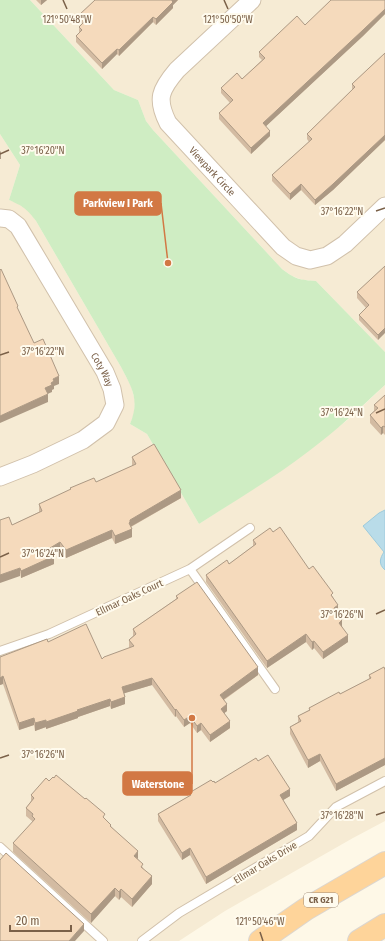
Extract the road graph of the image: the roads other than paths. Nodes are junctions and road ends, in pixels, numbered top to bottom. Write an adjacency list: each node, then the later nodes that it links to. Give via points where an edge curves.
1 (252, 0): 2 (street, Viewpark Circle, via 166,82 161,96 161,106 168,123 283,247 296,256 310,260 328,256 345,244)
2 (385, 206)
3 (5, 219): 4 (street, Coty Way, via 18,226 105,372 115,405 106,423 83,440)
4 (0, 477)
5 (250, 528): 6 (lane, Ellmar Oaks Court)
6 (190, 569): 7 (lane, Ellmar Oaks Court, via 49,634); 8 (lane)
7 (0, 651)
8 (275, 689)
9 (385, 781): 14 (lane, Ellmar Oaks Drive, via 336,807 309,836 179,913)
10 (0, 847): 13 (lane)
11 (385, 863): 15 (highway, CR G21, via 306,909)
12 (385, 926): 16 (highway)
13 (103, 941)
14 (142, 941)
15 (260, 941)
16 (359, 941)

